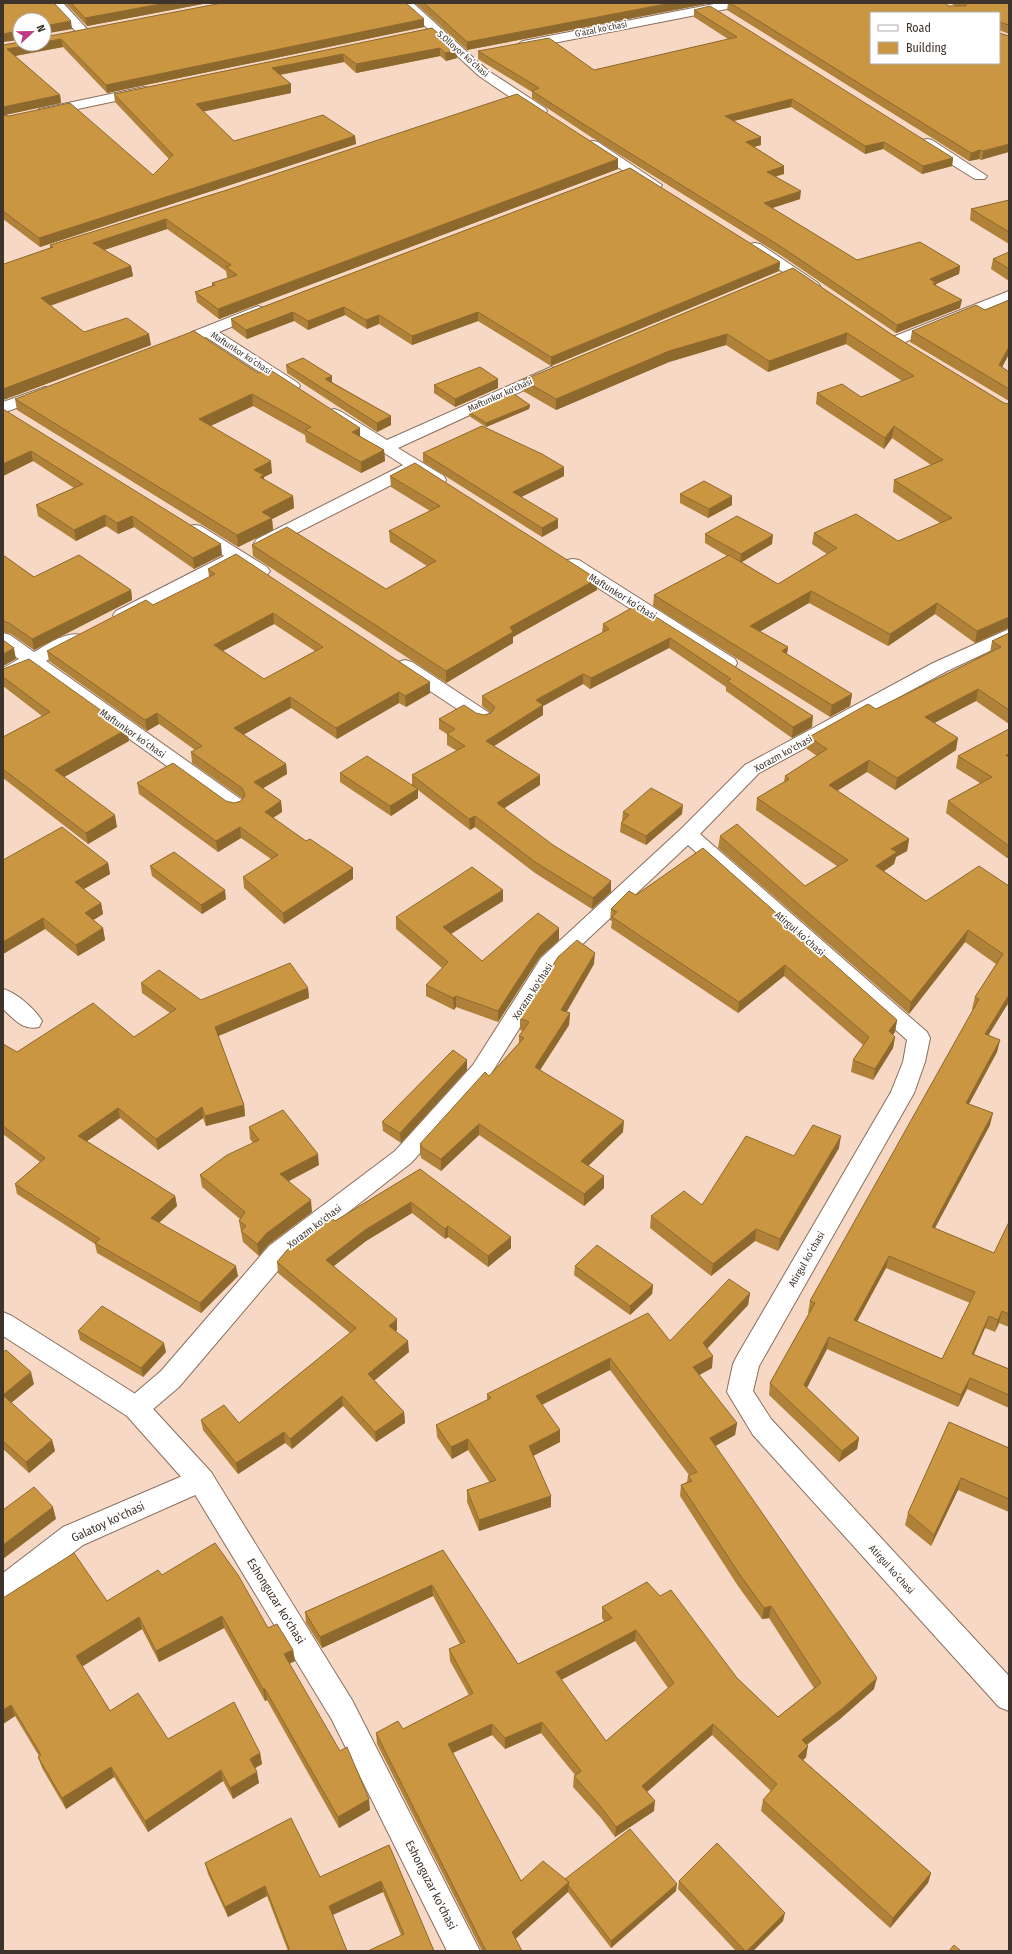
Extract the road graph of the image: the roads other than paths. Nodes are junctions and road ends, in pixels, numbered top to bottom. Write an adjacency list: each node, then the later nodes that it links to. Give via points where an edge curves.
1 (56, 3): 8 (street)
2 (406, 3): 7 (street, S.Olloyor koʻchasi)
3 (737, 3): 4 (street, G'azal ko'chasi)
4 (712, 8): 5 (street); 11 (street, G'azal ko'chasi)
5 (726, 16)
6 (98, 29): 8 (street)
7 (436, 30): 9 (street); 13 (street, S.Olloyor koʻchasi)
8 (83, 32): 10 (street)
9 (420, 34)
10 (67, 35)
11 (511, 47)
12 (480, 53): 13 (street)
13 (465, 56): 15 (street, S.Olloyor koʻchasi, via 483,73)
14 (157, 88): 17 (street)
15 (517, 96): 16 (street); 18 (street, S.Olloyor koʻchasi)
16 (502, 101)
17 (33, 114)
18 (550, 117)
19 (913, 134): 23 (street)
20 (582, 138): 21 (street)
21 (631, 170): 22 (street); 24 (street)
22 (616, 176)
23 (980, 176)
24 (664, 190)
25 (743, 240): 26 (street)
26 (792, 272): 27 (street); 28 (street)
27 (778, 278)
28 (824, 293)
29 (1009, 295): 34 (street)
30 (269, 306): 31 (street)
31 (208, 331): 33 (street); 39 (street, Maftunkor koʻchasi)
32 (882, 332): 34 (street)
33 (186, 339)
34 (895, 341): 35 (street)
35 (909, 349)
36 (566, 366): 39 (street, Maftunkor ko'chasi)
37 (62, 386): 38 (street)
38 (7, 412)
39 (386, 447): 40 (street, Maftunkor koʻchasi)
40 (416, 466): 41 (street, Maftunkor koʻchasi); 43 (street)
41 (455, 490)
42 (184, 523): 43 (street)
43 (238, 556): 45 (street); 46 (street)
44 (560, 556): 52 (street, Maftunkor koʻchasi)
45 (278, 582)
46 (110, 621)
47 (88, 632): 51 (street)
48 (1009, 635): 56 (street, Xorazm ko'chasi, via 823,723 752,769)
49 (3, 639): 51 (street, Maftunkor koʻchasi)
50 (391, 657): 54 (street)
51 (32, 661): 53 (street); 55 (street, Maftunkor koʻchasi)
52 (744, 673)
53 (3, 675)
54 (484, 718)
55 (235, 805)
56 (688, 834): 60 (street, Xorazm ko'chasi, via 548,963 481,1071 404,1157 278,1253 170,1379); 63 (street, Atirgul koʻchasi, via 919,1038 914,1062 902,1093 746,1364 740,1392 762,1427)
57 (3, 996): 58 (street)
58 (31, 1021)
59 (3, 1322): 60 (street, Eshonguzar ko'chasi)
60 (136, 1408): 61 (street, Eshonguzar ko'chasi)
61 (201, 1480): 62 (street, Galatoy ko'chasi, via 73,1536); 64 (street, Eshonguzar ko'chasi, via 342,1710)
62 (3, 1590)
63 (1009, 1697)
64 (464, 1951)

